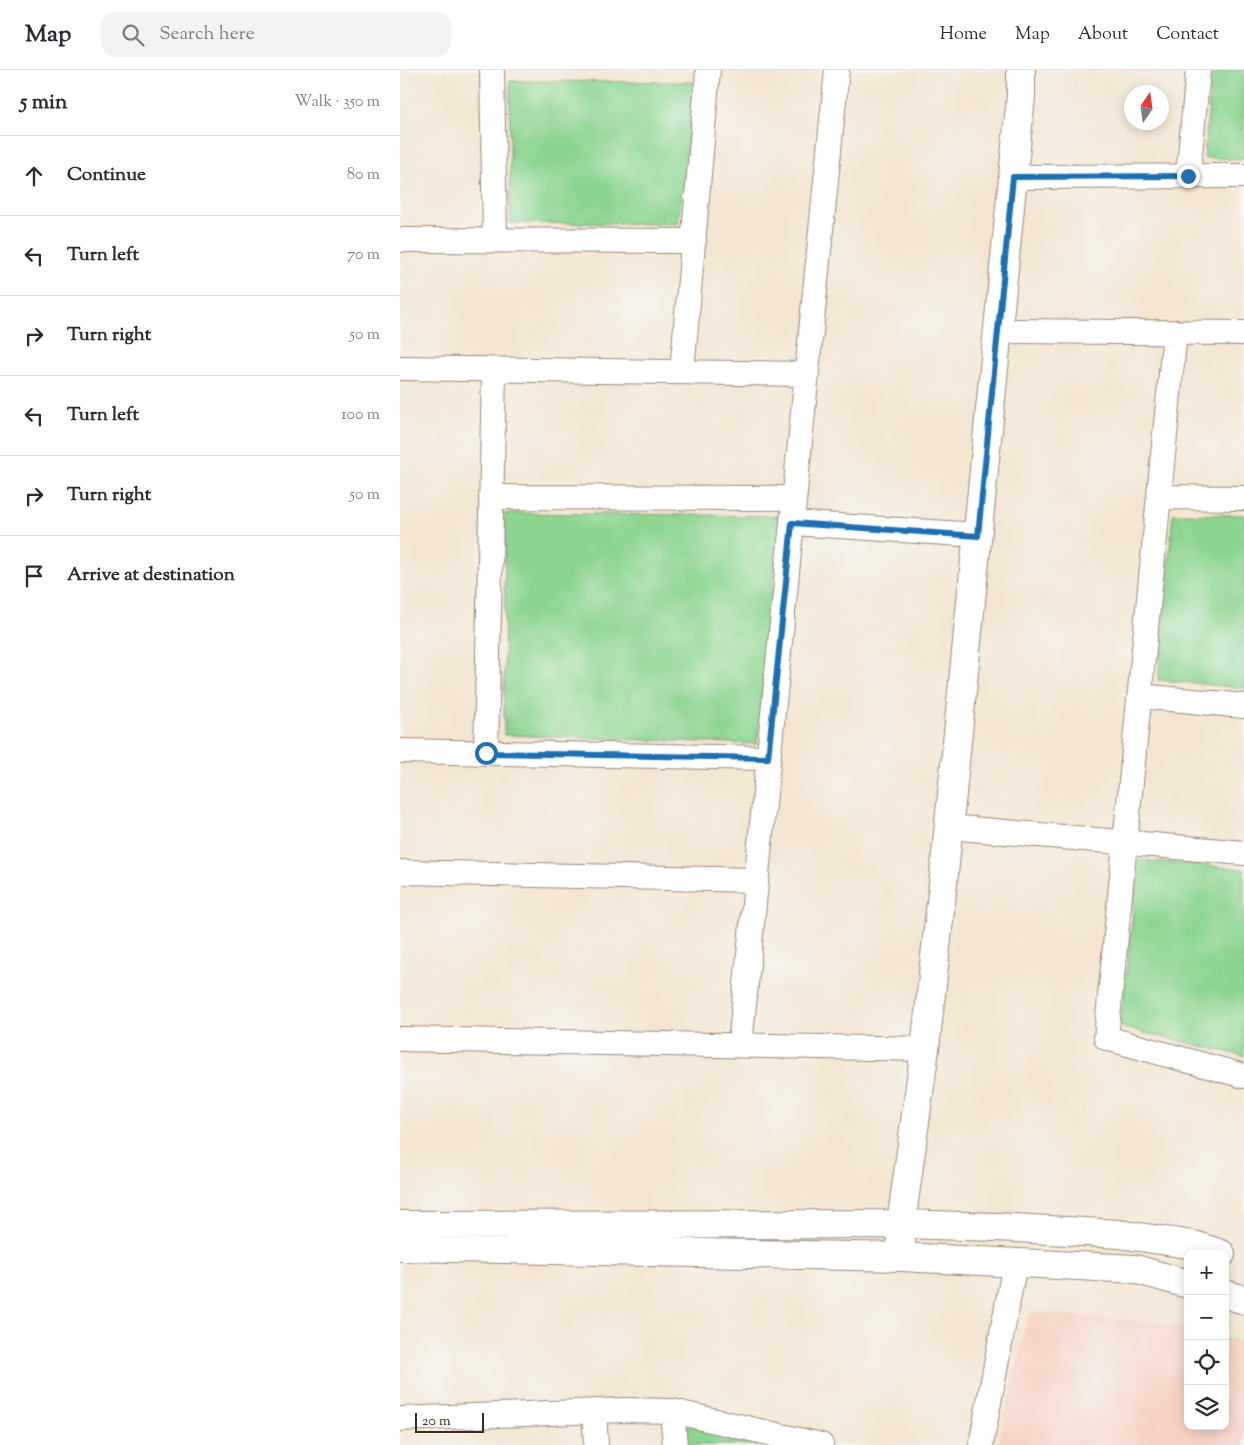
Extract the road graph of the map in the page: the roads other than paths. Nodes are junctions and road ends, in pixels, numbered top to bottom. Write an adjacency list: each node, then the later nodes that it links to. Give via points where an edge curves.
1 (492, 70): 10 (street)
2 (708, 70): 11 (street)
3 (837, 70): 18 (street)
4 (1022, 70): 8 (street)
5 (1198, 70): 6 (street)
6 (1188, 176): 7 (street); 8 (street)
7 (1244, 176)
8 (1013, 177): 12 (street)
9 (400, 240): 10 (street)
10 (495, 240): 11 (street)
11 (694, 241): 17 (street)
12 (998, 330): 13 (street); 24 (street)
13 (1175, 332): 14 (street); 20 (street)
14 (1244, 333)
15 (400, 368): 16 (street)
16 (494, 370): 17 (street); 19 (street)
17 (682, 372): 18 (street)
18 (807, 374): 21 (street)
19 (491, 497): 21 (street); 28 (street)
20 (1159, 497): 22 (street); 25 (street)
21 (794, 498): 23 (street)
22 (1244, 498)
23 (792, 523): 24 (street); 29 (street)
24 (978, 536): 30 (street)
25 (1140, 696): 26 (street); 31 (street)
26 (1244, 706)
27 (400, 751): 28 (street)
28 (486, 753): 29 (street)
29 (768, 758): 34 (street)
30 (948, 827): 31 (street); 37 (street)
31 (1126, 842): 32 (street); 38 (street, via 1106,1038)
32 (1244, 853)
33 (400, 872): 34 (street)
34 (756, 880): 36 (street)
35 (400, 1039): 36 (street)
36 (740, 1045): 37 (street)
37 (925, 1049): 39 (street)
38 (1244, 1076)
39 (901, 1224): 40 (street); 42 (street, via 1119,1234); 44 (street)
40 (400, 1225)
41 (400, 1248): 44 (street)
42 (1209, 1250)
43 (1229, 1256): 45 (street)
44 (901, 1257): 46 (street)
45 (1244, 1261)
46 (1015, 1263): 47 (street, via 1135,1268); 56 (street)
47 (1184, 1283)
48 (1228, 1295): 49 (street)
49 (1244, 1300)
50 (594, 1411): 51 (street); 52 (street); 53 (street)
51 (672, 1411): 54 (street); 55 (street)
52 (400, 1419)
53 (596, 1445)
54 (675, 1445)
55 (821, 1445)
56 (981, 1445)

